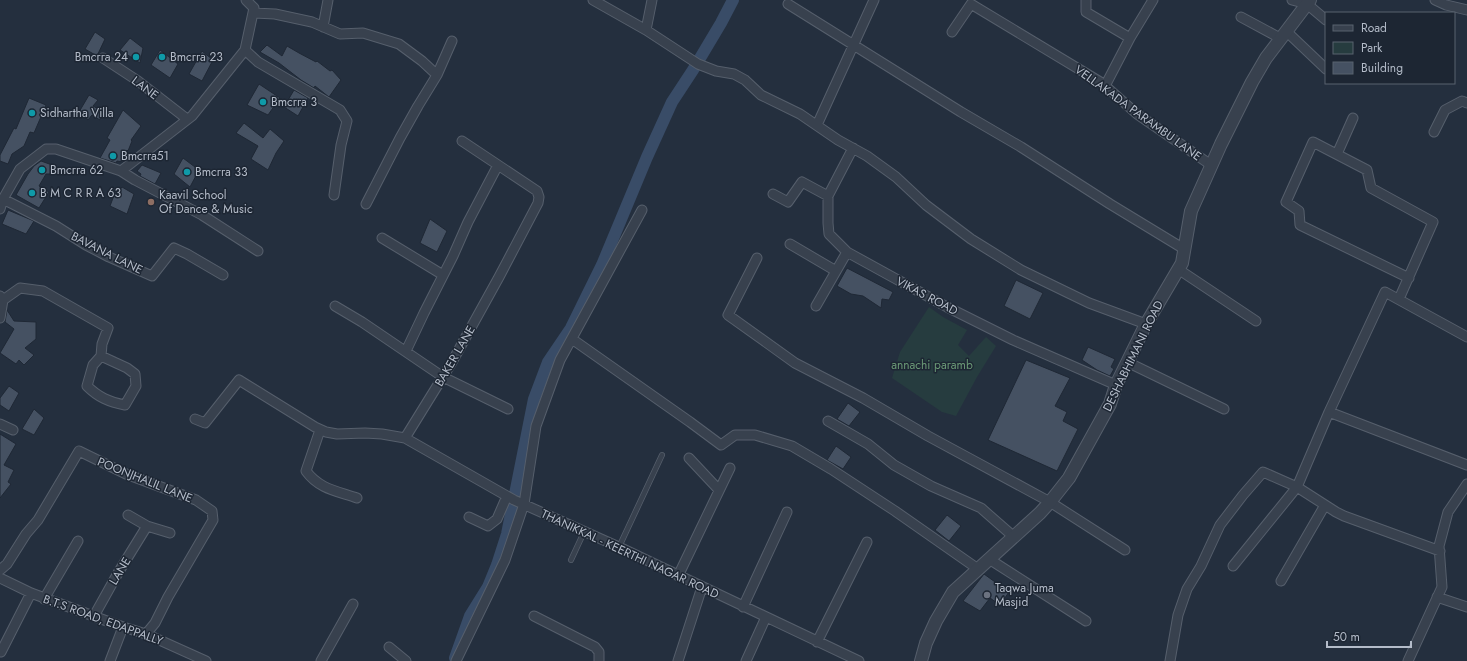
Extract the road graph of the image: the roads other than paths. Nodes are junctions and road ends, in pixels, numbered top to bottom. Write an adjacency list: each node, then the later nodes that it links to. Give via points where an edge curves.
1 (246, 0): 13 (street, via 254,8)
2 (328, 0): 16 (street)
3 (593, 0): 17 (street)
4 (652, 0): 17 (street)
5 (874, 0): 22 (street)
6 (1086, 0): 20 (street, via 1086,12)
7 (1153, 0): 20 (street)
8 (1292, 0): 10 (street)
9 (1435, 0): 12 (street)
10 (1309, 2): 15 (street); 19 (street, DESHABHIMANI ROAD)
11 (788, 4): 22 (street)
12 (1467, 9)
13 (253, 13): 16 (street, via 275,14); 23 (street)
14 (1241, 17): 19 (street)
15 (1325, 19)
16 (323, 27): 26 (street, via 340,34 363,34 399,44)
17 (646, 30): 31 (street, via 698,64 734,74 745,80 762,95)
18 (952, 32): 27 (street, VELLAKADA PARAMBU LANE, via 971,4)
19 (1283, 34): 25 (street); 37 (street, DESHABHIMANI ROAD, via 1252,82)
20 (1130, 38): 27 (street)
21 (452, 41): 26 (street)
22 (854, 45): 31 (street); 48 (street)
23 (245, 50): 30 (street); 40 (street, via 258,62 340,110 347,121)
24 (103, 58): 30 (street, LANE, via 138,81)
25 (1325, 68)
26 (437, 75): 43 (street, via 407,125)
27 (1105, 86): 37 (street, VELLAKADA PARAMBU LANE, via 1137,114)
28 (1467, 103): 32 (street, via 1462,101 1445,110)
29 (1354, 118): 35 (street)
30 (187, 120): 38 (street)
31 (816, 125): 34 (street)
32 (1434, 132)
33 (462, 141): 36 (street, BAKER LANE)
34 (853, 148): 41 (street, VIKAS ROAD); 63 (street, via 896,177 926,205 971,239 1021,270 1089,303)
35 (1337, 154): 56 (street, via 1367,170 1371,188 1434,222); 56 (street, via 1313,142 1286,202 1299,211 1300,225)
36 (498, 164): 54 (street); 69 (street, BAKER LANE, via 537,191 538,203)
37 (1211, 165): 48 (street, DESHABHIMANI ROAD, via 1191,211)
38 (121, 171): 42 (street, via 56,149 46,149 20,169); 49 (street, via 202,215)
39 (773, 194): 41 (street, via 788,202 802,182)
40 (334, 195)
41 (828, 196): 50 (street, VIKAS ROAD, via 830,234)
42 (3, 199): 44 (street); 55 (street, BAVANA LANE, via 104,254 152,276 174,248)
43 (366, 204)
44 (0, 210)
45 (642, 210): 65 (street)
46 (382, 238): 54 (street)
47 (790, 244): 53 (street)
48 (1184, 249): 52 (street, DESHABHIMANI ROAD, via 1182,263)
49 (258, 251)
50 (847, 252): 53 (street); 70 (street, VIKAS ROAD, via 987,327)
51 (757, 258): 89 (street, via 728,315 795,363)
52 (1178, 269): 62 (street); 63 (street, DESHABHIMANI ROAD)
53 (836, 271): 60 (street)
54 (443, 275): 66 (street)
55 (223, 276)
56 (1409, 278): 58 (street)
57 (1, 298): 61 (street); 67 (street, via 20,288 42,291 108,328)
58 (1399, 299): 64 (street); 73 (street, via 1385,292)
59 (335, 306): 66 (street)
60 (816, 306)
61 (0, 318)
62 (1256, 321)
63 (1146, 324): 68 (street, DESHABHIMANI ROAD)
64 (1467, 337)
65 (572, 339): 90 (street, via 560,360 536,426); 107 (street, via 721,445 735,435 755,435 792,446 895,511)
66 (406, 352): 69 (street)
67 (101, 356): 67 (street, via 93,365 87,386 93,393 109,402 125,405 136,386 135,374)
68 (1127, 362): 70 (street, DESHABHIMANI ROAD); 72 (street)
69 (443, 377): 71 (street); 79 (street, BAKER LANE)
70 (1116, 385): 89 (street, DESHABHIMANI ROAD, via 1110,404 1070,478)
71 (508, 409)
72 (1224, 409)
73 (1329, 412): 82 (street); 85 (street)
74 (194, 419): 78 (street, via 205,423 239,380)
75 (828, 421): 98 (street, via 868,444 894,465 931,486 981,508)
76 (0, 424): 77 (street)
77 (13, 430)
78 (320, 430): 79 (street, via 337,434 377,434); 87 (street, via 306,471 325,488)
79 (404, 438): 88 (street, THANIKKAL - KEERTHI NAGAR ROAD)
80 (662, 455): 101 (lane)
81 (689, 458): 86 (street)
82 (1467, 465)
83 (730, 468): 86 (street)
84 (1467, 484): 103 (street, via 1448,512)
85 (1297, 486): 91 (street); 106 (street); 139 (street, via 1263,472 1220,525 1181,605)
86 (720, 490): 109 (street)
87 (357, 498)
88 (511, 498): 90 (street, THANIKKAL - KEERTHI NAGAR ROAD); 94 (street, via 497,519 488,526)
89 (1050, 502): 98 (street, DESHABHIMANI ROAD); 102 (street)
90 (524, 504): 96 (street, THANIKKAL - KEERTHI NAGAR ROAD); 133 (street, via 505,560)
91 (1325, 505): 103 (street, via 1344,516); 111 (street)
92 (786, 512): 117 (street)
93 (128, 515): 95 (street)
94 (469, 517)
95 (147, 526): 97 (street); 119 (street, LANE)
96 (584, 532): 101 (street, THANIKKAL - KEERTHI NAGAR ROAD); 105 (lane)
97 (170, 534)
98 (1014, 537): 104 (street, DESHABHIMANI ROAD)
99 (78, 541): 115 (street)
100 (867, 542): 125 (street)
101 (619, 547): 109 (street, THANIKKAL - KEERTHI NAGAR ROAD)
102 (1125, 550)
103 (1440, 551): 114 (street, via 1442,587)
104 (989, 559): 107 (street, DESHABHIMANI ROAD); 122 (street)
105 (571, 560)
106 (1233, 566)
107 (978, 569): 138 (street, DESHABHIMANI ROAD, via 953,592 936,621)
108 (0, 570): 124 (street, POONJHALIL LANE, via 38,520 79,451 126,474 196,500 212,511 213,520 155,623)
109 (678, 576): 112 (street, THANIKKAL - KEERTHI NAGAR ROAD)
110 (0, 578): 113 (street, B.T.S ROAD, EDAPPALLY)
111 (1281, 580)
112 (702, 587): 117 (street, THANIKKAL - KEERTHI NAGAR ROAD); 135 (street)
113 (31, 593): 115 (street, B.T.S ROAD, EDAPPALLY); 127 (street)
114 (1437, 597): 118 (street); 140 (street)
115 (44, 599): 119 (street, B.T.S ROAD, EDAPPALLY)
116 (353, 604): 131 (street)
117 (743, 607): 121 (street, THANIKKAL - KEERTHI NAGAR ROAD)
118 (1467, 607)
119 (94, 616): 123 (street, B.T.S ROAD, EDAPPALLY)
120 (534, 616): 134 (street, via 595,648 599,652)
121 (766, 617): 125 (street, THANIKKAL - KEERTHI NAGAR ROAD); 136 (street)
122 (1086, 621)
123 (123, 627): 124 (street, B.T.S ROAD, EDAPPALLY); 129 (street)
124 (146, 634): 130 (street, B.T.S ROAD, EDAPPALLY)
125 (817, 642): 128 (street, THANIKKAL - KEERTHI NAGAR ROAD)
126 (388, 647): 132 (street)
127 (1, 652)
128 (845, 658): 137 (street, THANIKKAL - KEERTHI NAGAR ROAD)
129 (110, 661)
130 (206, 661)
131 (321, 661)
132 (406, 661)
133 (456, 661)
134 (599, 661)
135 (678, 661)
136 (746, 661)
137 (859, 661)
138 (921, 661)
139 (1170, 661)
140 (1408, 661)

